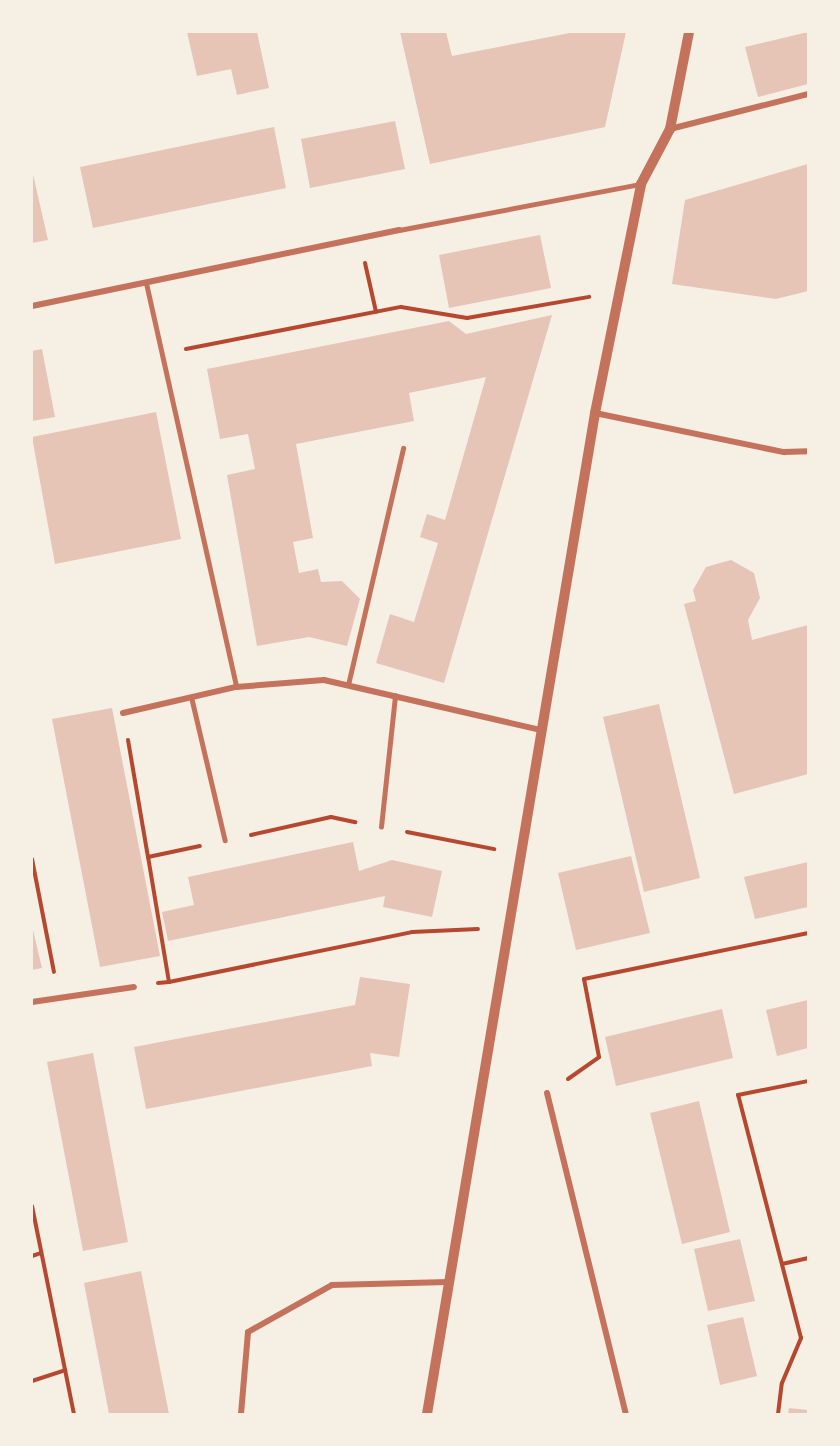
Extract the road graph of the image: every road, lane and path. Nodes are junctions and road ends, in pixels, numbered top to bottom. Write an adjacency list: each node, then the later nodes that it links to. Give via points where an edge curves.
1 (689, 32): 3 (street)
2 (808, 94): 3 (street)
3 (670, 129): 4 (street)
4 (640, 184): 5 (street); 8 (street)
5 (399, 230): 7 (street)
6 (364, 255): 10 (path)
7 (146, 283): 9 (street); 11 (street)
8 (619, 292): 10 (path, via 467,318 401,306); 12 (street)
9 (32, 306)
10 (376, 312): 11 (path)
11 (162, 353): 16 (street)
12 (595, 413): 14 (street, via 784,452); 20 (street)
13 (403, 448): 15 (lane)
14 (808, 451)
15 (348, 686): 16 (street, via 324,680); 17 (street)
16 (236, 687): 18 (street)
17 (395, 696): 20 (street); 21 (lane)
18 (192, 699): 19 (street); 22 (lane)
19 (123, 713): 24 (path)
20 (541, 730): 39 (street)
21 (381, 827): 22 (path, via 331,817); 23 (path)
22 (225, 840): 24 (path)
23 (503, 851)
24 (148, 857): 28 (path)
25 (32, 859): 30 (path)
26 (489, 929): 28 (path, via 412,932)
27 (808, 933): 33 (path, via 584,979 599,1057)
28 (169, 982): 29 (path)
29 (134, 987): 30 (street)
30 (59, 999): 31 (street)
31 (32, 1002)
32 (808, 1082): 38 (path, via 738,1095)
33 (547, 1093): 47 (street)
34 (32, 1206): 35 (path)
35 (41, 1253): 36 (path); 42 (path)
36 (32, 1256)
37 (808, 1258): 38 (path)
38 (782, 1264): 40 (path)
39 (448, 1282): 45 (street, via 332,1285 248,1332); 46 (street)
40 (801, 1338): 41 (path); 48 (path, via 782,1383)
41 (808, 1338)
42 (65, 1370): 43 (path); 44 (path)
43 (32, 1381)
44 (74, 1414)
45 (241, 1414)
46 (427, 1414)
47 (626, 1414)
48 (778, 1414)

